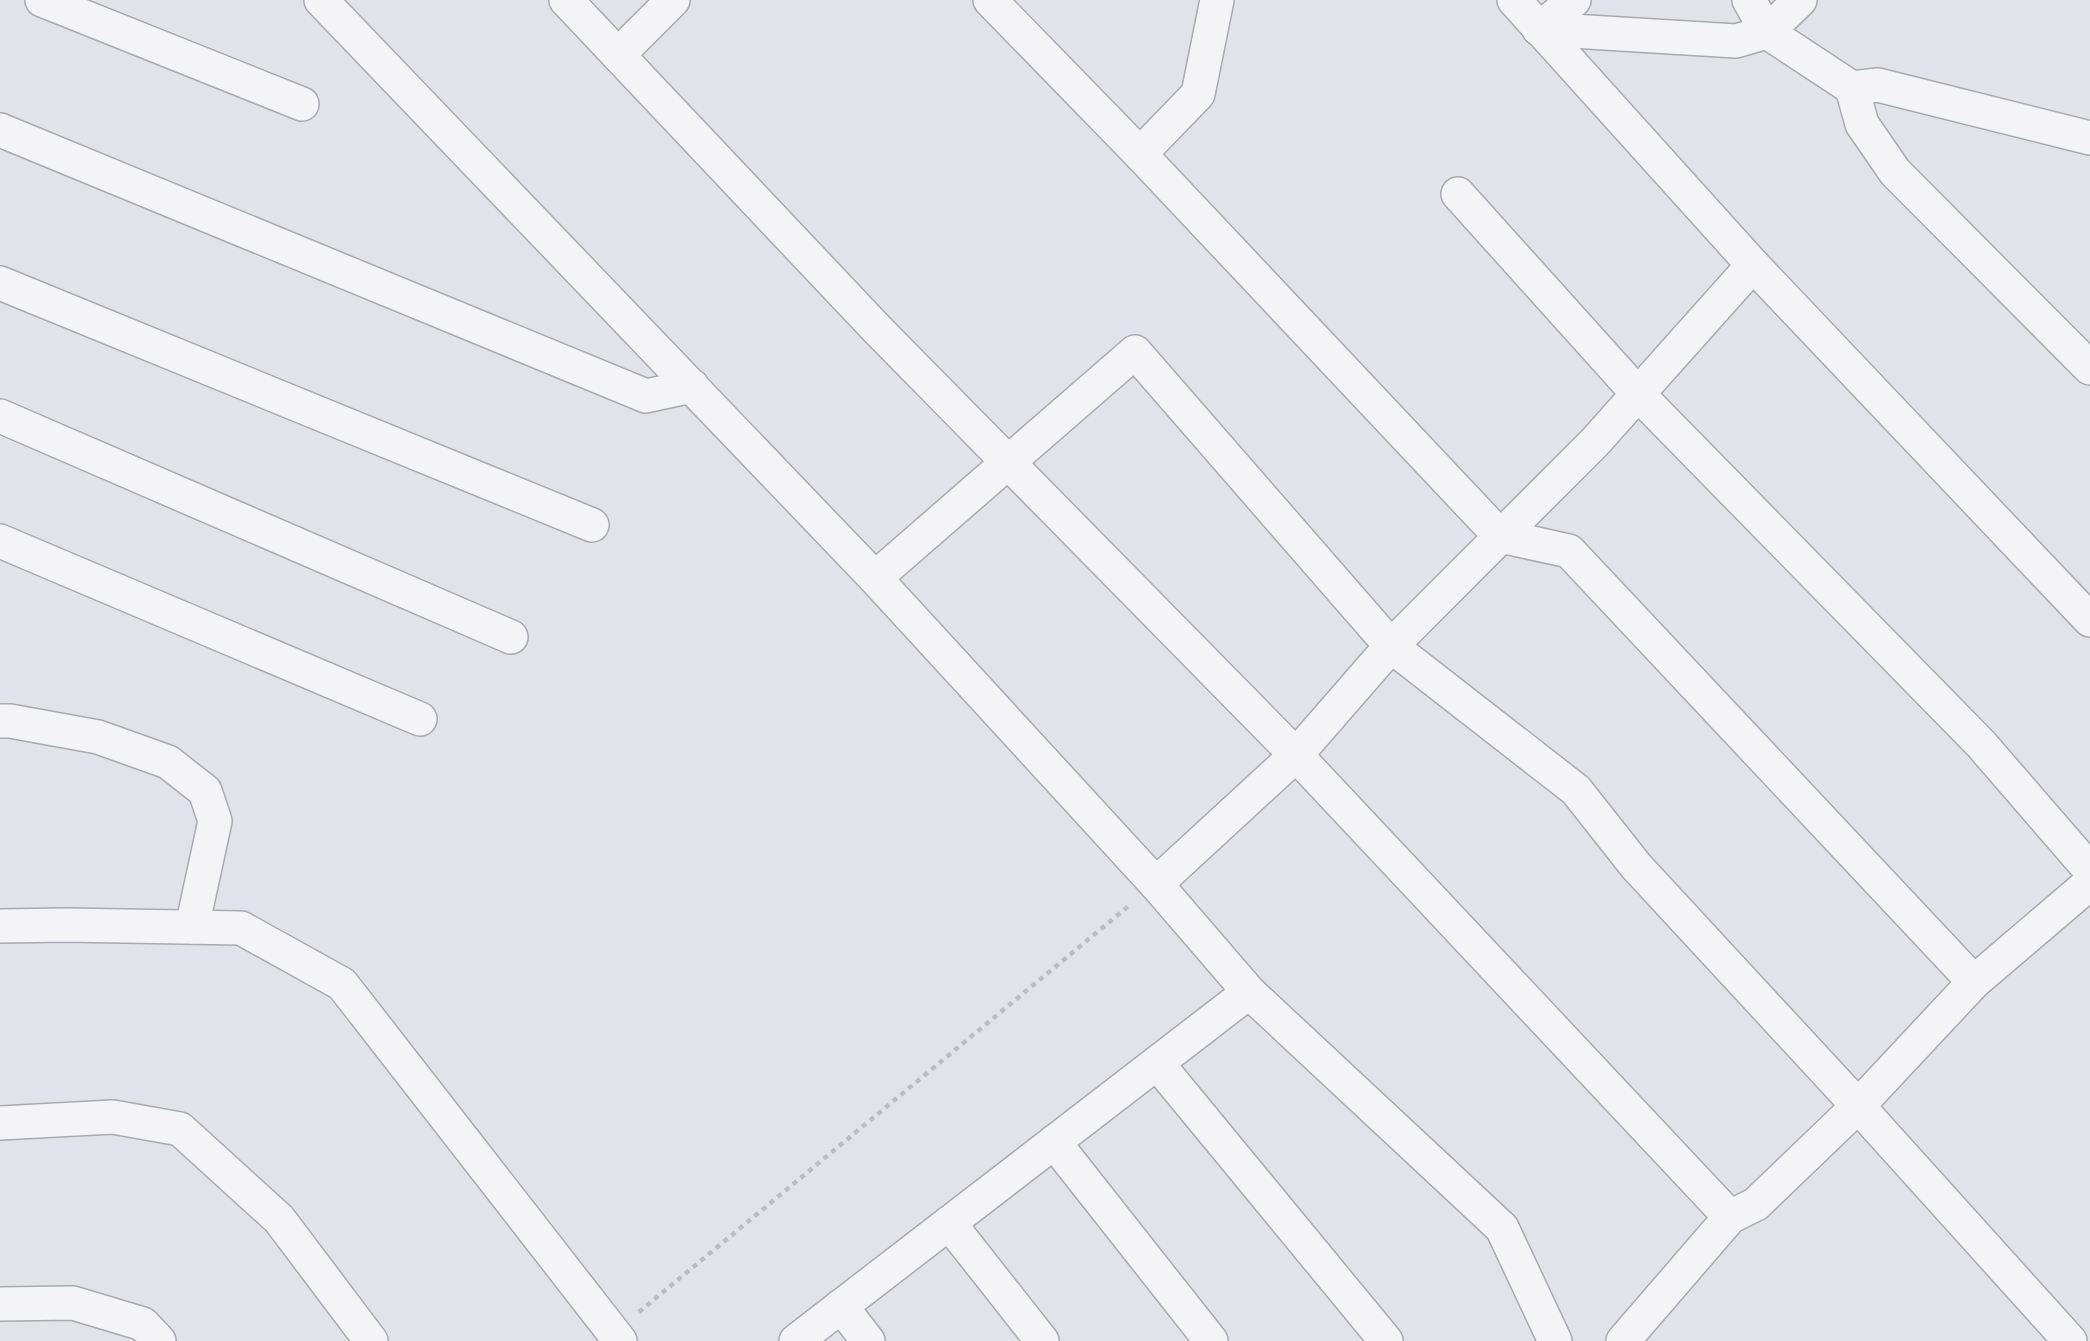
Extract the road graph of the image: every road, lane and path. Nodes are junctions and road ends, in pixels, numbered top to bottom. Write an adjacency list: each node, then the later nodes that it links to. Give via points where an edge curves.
1 (42, 0): 15 (street)
2 (321, 0): 23 (street)
3 (566, 0): 13 (street)
4 (673, 0): 13 (street)
5 (990, 0): 18 (street)
6 (1217, 0): 18 (street, via 1198,94)
7 (1514, 0): 11 (street)
8 (1574, 0): 11 (street)
9 (1749, 0): 12 (street)
10 (1800, 0): 12 (street)
11 (1539, 29): 12 (street, via 1736,41); 20 (street)
12 (1767, 32): 14 (street)
13 (618, 55): 26 (street)
14 (1852, 88): 17 (street, via 1878,85); 22 (street, via 1861,124 1895,173)
15 (302, 104)
16 (0, 130): 23 (street, via 646,396)
17 (2090, 138)
18 (1140, 154): 28 (street)
19 (1458, 194): 24 (street)
20 (1753, 265): 24 (street); 31 (street)
21 (0, 283): 27 (street)
22 (2090, 368)
23 (692, 386): 30 (street)
24 (1638, 394): 28 (street); 37 (street, via 1981,744)
25 (0, 416): 32 (street)
26 (1009, 463): 30 (street); 33 (street, via 1135,352); 36 (street)
27 (592, 525)
28 (1500, 537): 33 (street); 42 (street, via 1569,551)
29 (0, 541): 34 (street)
30 (875, 578): 39 (street)
31 (2090, 620)
32 (511, 637)
33 (1391, 646): 36 (street); 45 (street, via 1576,790 1636,866)
34 (420, 719)
35 (0, 721): 41 (street, via 98,737 168,762 205,791 215,821)
36 (1296, 755): 39 (street); 48 (street)
37 (2090, 870)
38 (2090, 883): 42 (street)
39 (1156, 884): 43 (street); 52 (path)
40 (0, 926): 41 (street)
41 (192, 927): 52 (street, via 241,928 342,984)
42 (1974, 982): 45 (street)
43 (1249, 992): 44 (street); 60 (street, via 1502,1228)
44 (1157, 1063): 47 (street); 59 (street)
45 (1858, 1106): 48 (street, via 1756,1204); 62 (street)
46 (0, 1123): 54 (street, via 113,1117 180,1129 278,1219)
47 (1054, 1142): 49 (street); 58 (street)
48 (1730, 1217): 61 (street)
49 (949, 1223): 51 (street); 57 (street)
50 (0, 1304): 53 (street, via 73,1303 143,1324)
51 (841, 1306): 55 (street); 56 (street)
52 (617, 1337)
53 (159, 1341)
54 (371, 1341)
55 (796, 1341)
56 (868, 1341)
57 (1042, 1341)
58 (1211, 1341)
59 (1386, 1341)
60 (1555, 1341)
61 (1623, 1341)
62 (2070, 1341)

